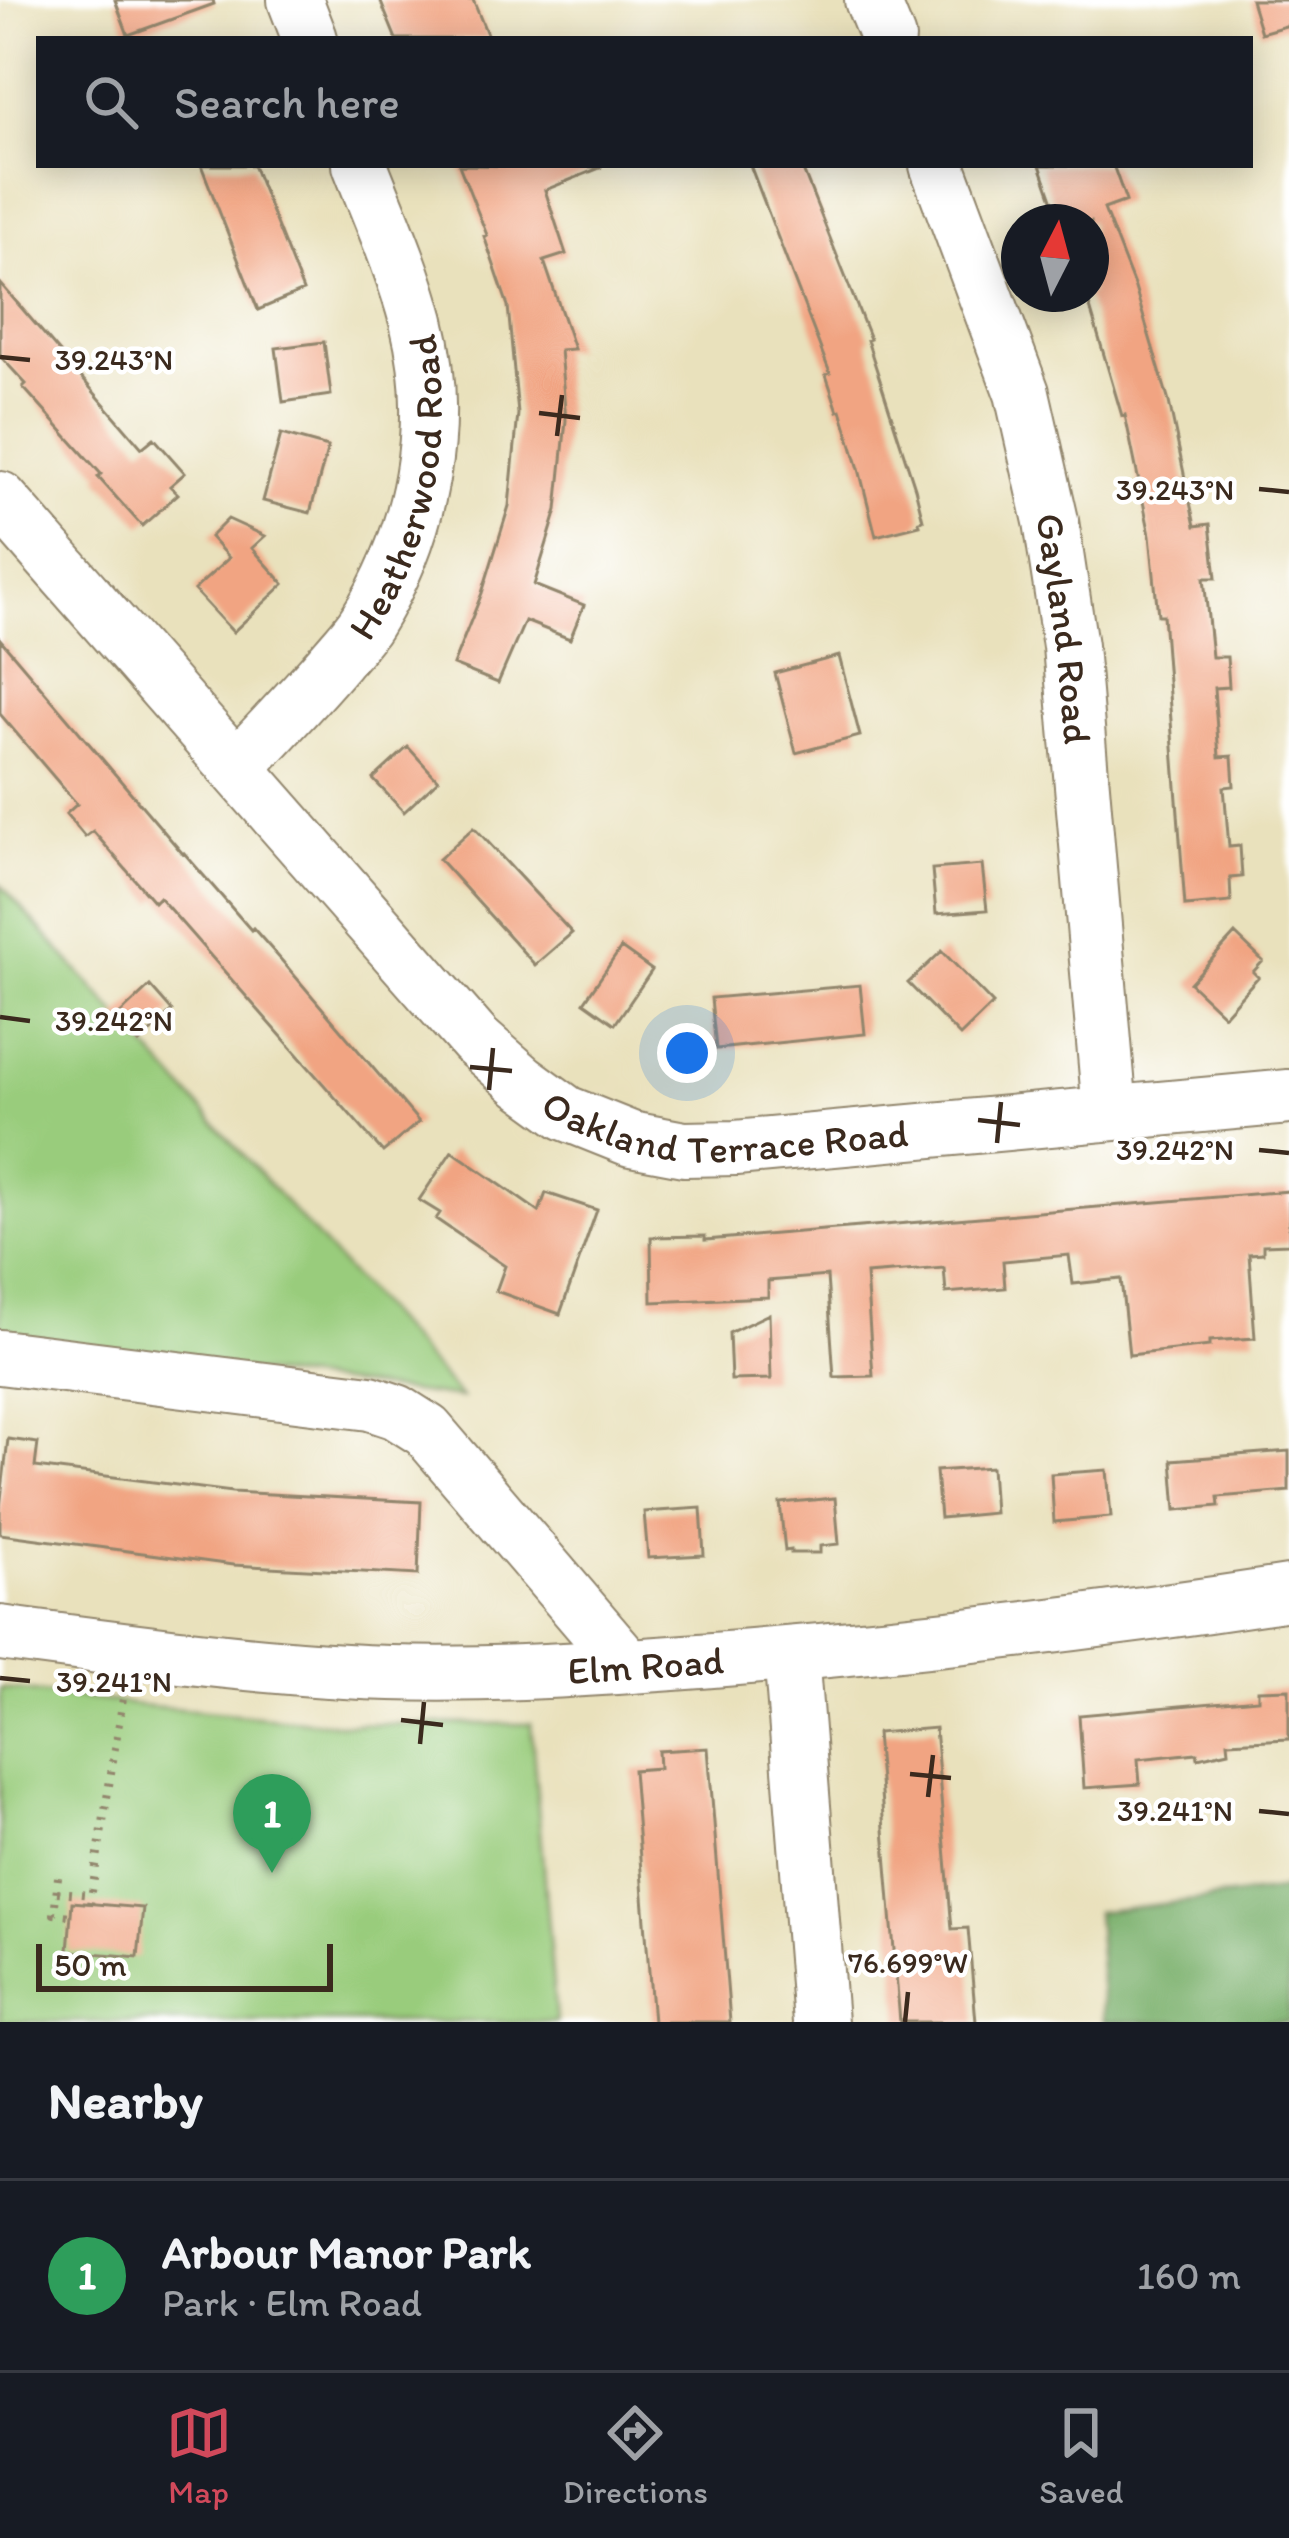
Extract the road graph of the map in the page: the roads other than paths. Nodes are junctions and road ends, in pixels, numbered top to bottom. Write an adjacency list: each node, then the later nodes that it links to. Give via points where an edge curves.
1 (295, 0): 3 (street)
2 (872, 0): 4 (street)
3 (309, 36)
4 (887, 36)
5 (361, 168): 8 (street, Heatherwood Road, via 418,325 428,399 425,467 412,527 364,626)
6 (938, 168): 10 (street, Gayland Road, via 1022,393 1051,521 1070,646)
7 (0, 499): 8 (street, Oakland Terrace Road)
8 (237, 767): 10 (street, Oakland Terrace Road, via 476,1040 566,1113 684,1149)
9 (1289, 1097): 10 (street, Oakland Terrace Road)
10 (1110, 1112)
11 (0, 1357): 15 (street, via 397,1412 427,1431)
12 (1289, 1593): 14 (street, Elm Road)
13 (0, 1633): 15 (street, Elm Road, via 346,1671)
14 (790, 1654): 15 (street, Elm Road); 16 (street)
15 (628, 1666)
16 (820, 2022)

